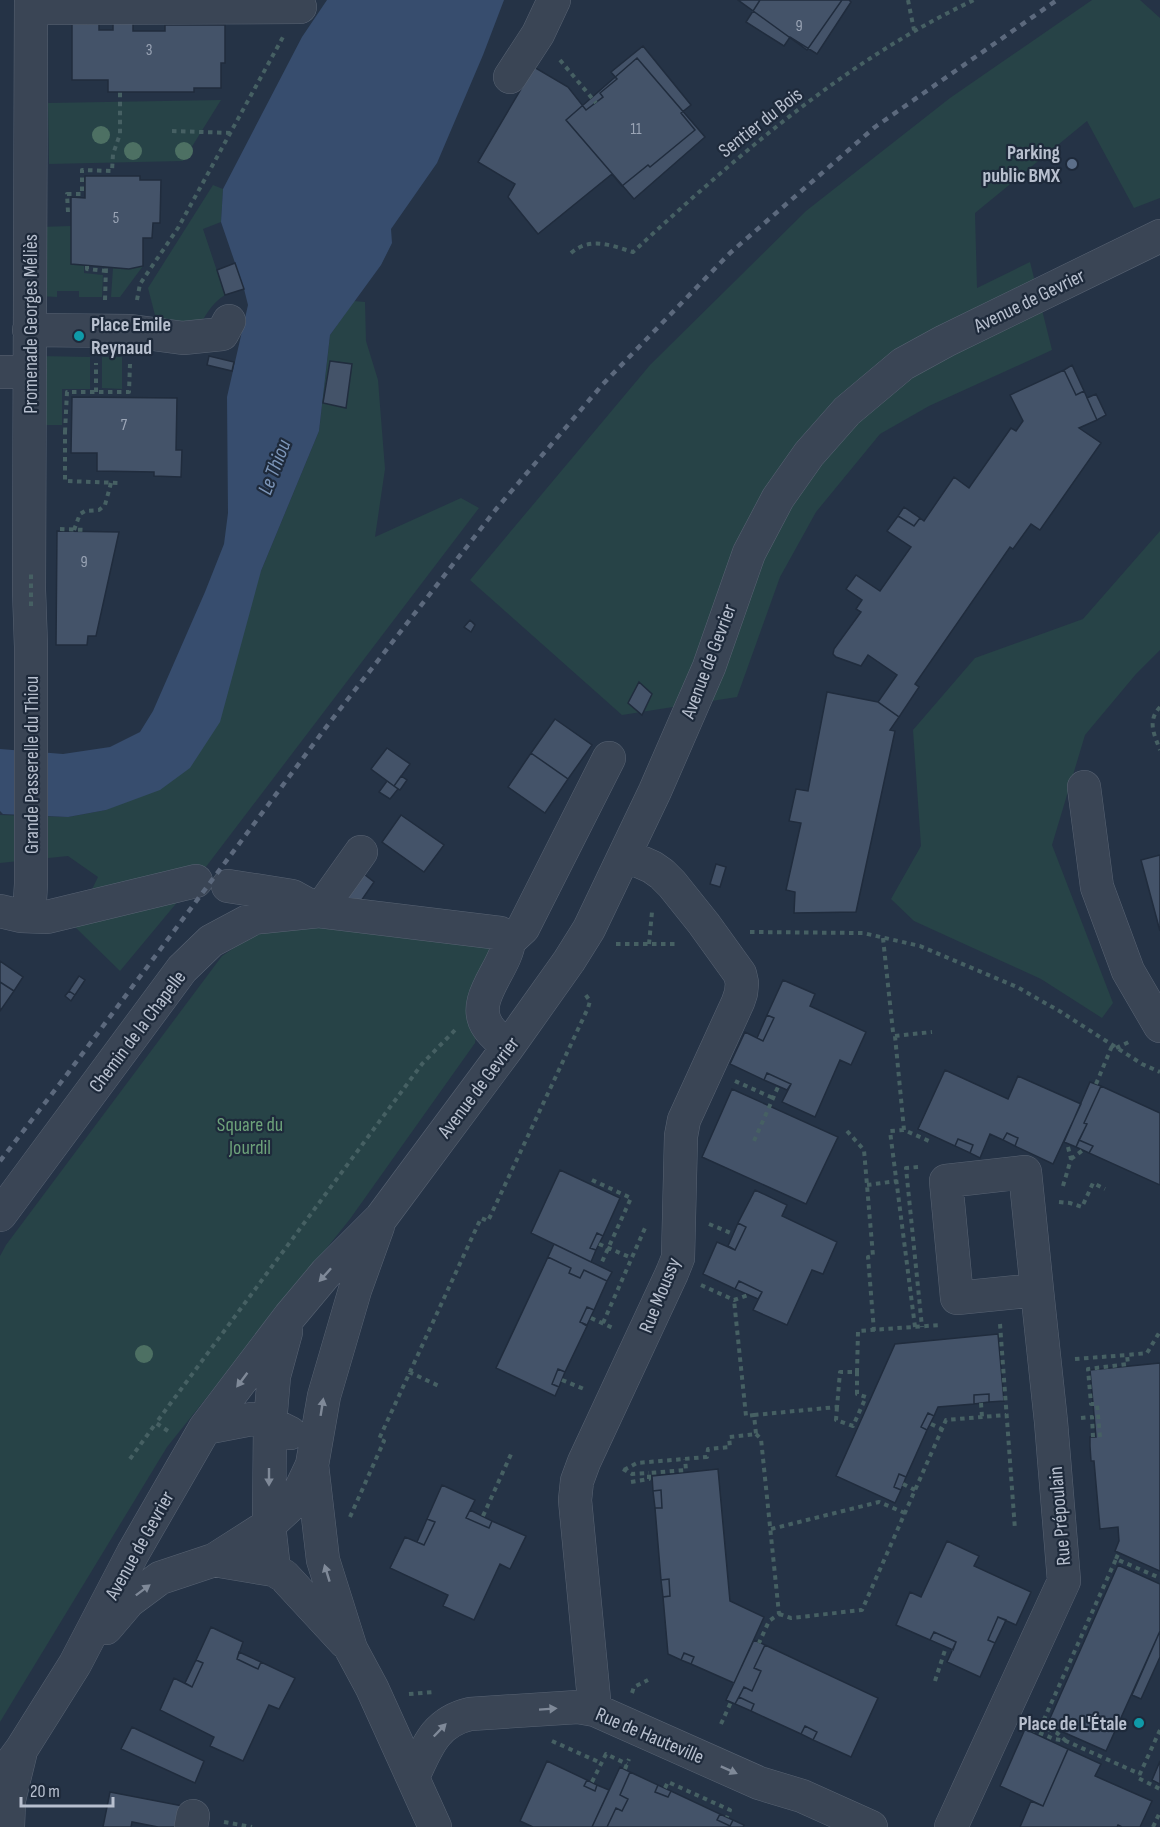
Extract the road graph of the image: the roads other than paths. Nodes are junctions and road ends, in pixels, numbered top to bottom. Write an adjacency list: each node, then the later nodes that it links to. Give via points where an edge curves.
1 (554, 0): 4 (street)
2 (31, 4): 3 (street); 7 (street, Promenade Georges Méliès)
3 (300, 7)
4 (510, 77)
5 (1160, 236): 13 (street, Avenue de Gevrier, via 903,364 824,436 778,498 749,553 709,666)
6 (230, 321): 7 (street, via 222,334 183,338 132,331)
7 (29, 330): 8 (street, Promenade Georges Méliès)
8 (15, 372): 9 (street, Promenade Georges Méliès, via 29,431)
9 (31, 647): 17 (street, Grande Passerelle du Thiou, via 31,884)
10 (609, 758): 18 (street, via 523,928)
11 (1084, 787): 19 (street, via 1097,888 1128,970)
12 (362, 852): 16 (street)
13 (625, 855): 20 (street, Avenue de Gevrier, via 589,929); 33 (street, Rue Moussy, via 652,867 672,884 719,944 742,983 684,1120 681,1136 693,1219 576,1487)
14 (196, 881): 17 (street, via 47,917)
15 (228, 886): 16 (street, Chemin de la Chapelle, via 292,897)
16 (319, 911): 18 (street, Chemin de la Chapelle, via 500,933); 21 (street, Chemin de la Chapelle, via 254,918 211,941 182,969)
17 (14, 914)
18 (508, 941): 20 (street, via 482,1011 489,1028)
19 (1160, 1026)
20 (508, 1047): 22 (street, Avenue de Gevrier)
21 (0, 1215)
22 (381, 1218): 24 (street, Avenue de Gevrier, one-way to 24); 27 (street, Avenue de Gevrier, one-way to 22, via 324,1395)
23 (1037, 1290): 40 (street, Rue Prépoulain, via 1064,1581)
24 (290, 1316): 25 (street, Avenue de Gevrier, via 274,1376); 26 (street, Avenue de Gevrier, one-way to 26)
25 (270, 1423): 26 (street, Avenue de Gevrier, via 252,1419); 27 (street, Avenue de Gevrier, via 298,1437); 28 (street, Avenue de Gevrier, one-way to 28)
26 (200, 1438): 32 (street, Avenue de Gevrier, via 133,1552)
27 (312, 1465): 28 (street, Avenue de Gevrier, via 295,1501); 31 (street, Avenue de Gevrier, one-way to 27, via 323,1560)
28 (269, 1525): 29 (street, Avenue de Gevrier); 30 (street, Avenue de Gevrier)
29 (214, 1560): 30 (street, Avenue de Gevrier); 32 (street, Avenue de Gevrier, one-way to 29, via 129,1601 160,1578)
30 (274, 1570): 31 (street, Avenue de Gevrier)
31 (351, 1649): 35 (street, Avenue de Gevrier)
32 (75, 1664): 34 (street, Avenue de Gevrier)
33 (595, 1710): 35 (street, Rue de Hauteville, one-way to 33, via 437,1732 458,1717 578,1707); 39 (street, Rue de Hauteville, one-way to 39, via 759,1783 802,1796)
34 (21, 1750): 36 (street, Avenue de Gevrier); 37 (street, via 9,1800)
35 (413, 1777): 38 (street, Avenue de Gevrier)
36 (0, 1778)
37 (8, 1827)
38 (435, 1827)
39 (871, 1827)
40 (951, 1827)

